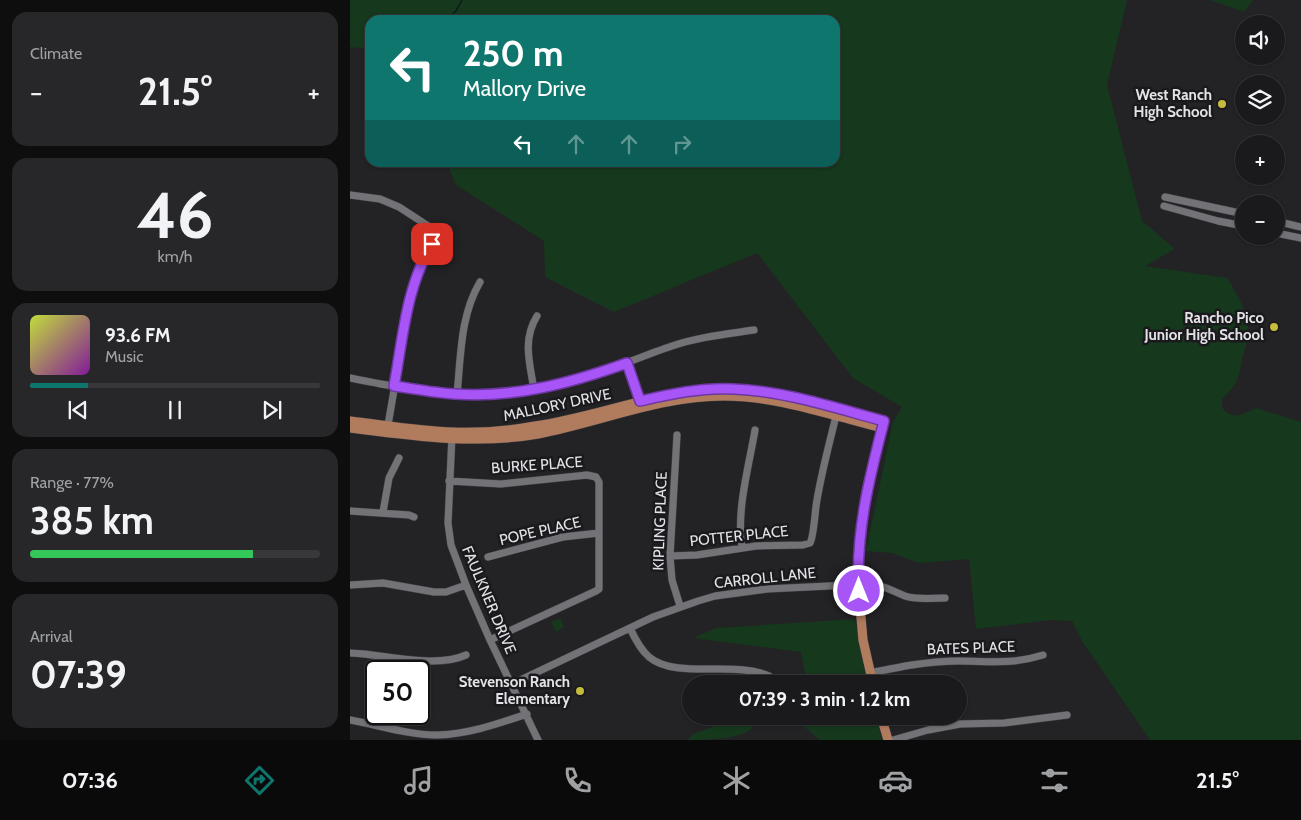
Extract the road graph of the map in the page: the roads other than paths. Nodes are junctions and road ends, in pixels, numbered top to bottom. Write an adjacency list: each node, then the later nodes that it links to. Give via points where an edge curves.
1 (350, 195): 15 (street, via 380,199 399,207 439,233 425,256 411,291)
2 (1165, 197): 4 (street)
3 (1164, 206): 6 (street)
4 (1235, 212)
5 (1285, 223): 7 (street)
6 (1235, 224)
7 (1301, 227)
8 (1285, 235): 9 (street)
9 (1301, 238)
10 (480, 282): 17 (street, via 468,306)
11 (537, 316): 16 (street, via 530,327 528,341)
12 (754, 330): 13 (street, via 673,345)
13 (627, 363): 16 (street); 18 (street)
14 (350, 378): 15 (street)
15 (394, 386): 17 (street); 21 (street)
16 (534, 390): 17 (street)
17 (457, 394)
18 (641, 405): 19 (main road, MALLORY DRIVE, via 671,394 734,388 787,395); 25 (main road, MALLORY DRIVE, via 535,426)
19 (837, 413): 32 (street, POTTER PLACE, via 810,543); 35 (main road, MALLORY DRIVE, via 883,425 866,492)
20 (350, 421): 21 (main road, MALLORY DRIVE)
21 (388, 425): 25 (main road, MALLORY DRIVE)
22 (350, 428): 25 (main road)
23 (755, 430): 32 (street, via 741,510)
24 (677, 435): 33 (street, KIPLING PLACE)
25 (452, 436): 27 (street, FAULKNER DRIVE)
26 (399, 458): 29 (street, via 389,478)
27 (449, 481): 31 (street, BURKE PLACE, via 501,484 596,476 600,489); 37 (street, FAULKNER DRIVE, via 449,534 454,557)
28 (350, 511): 29 (street)
29 (383, 512): 30 (street)
30 (414, 517)
31 (599, 533): 34 (street, POPE PLACE, via 563,537); 41 (street, via 599,589 596,592)
32 (742, 547): 33 (street, POTTER PLACE)
33 (670, 556): 39 (street, KIPLING PLACE, via 672,580)
34 (488, 557)
35 (858, 584): 38 (street, CARROLL LANE, via 878,584 914,598); 39 (street, CARROLL LANE, via 745,591); 45 (main road, via 863,640)
36 (350, 585): 37 (street, via 383,583 434,592 446,592)
37 (466, 585): 41 (street, FAULKNER DRIVE)
38 (945, 598)
39 (680, 606): 40 (street, CARROLL LANE)
40 (630, 628): 46 (street, via 642,649 660,664 681,668 744,669); 47 (street, CARROLL LANE)
41 (490, 640): 47 (street, FAULKNER DRIVE)
42 (350, 653): 43 (street, via 435,661 455,660)
43 (466, 655)
44 (1043, 655): 45 (street, BATES PLACE, via 1010,663 927,662)
45 (870, 673)
46 (766, 675)
47 (512, 684): 48 (street, FAULKNER DRIVE)
48 (527, 714): 50 (street, via 489,727 436,735); 52 (street, FAULKNER DRIVE)
49 (1067, 715): 54 (street, via 1004,723 960,724)
50 (350, 720)
51 (884, 725): 53 (main road)
52 (538, 740)
53 (888, 740)
54 (893, 740)

